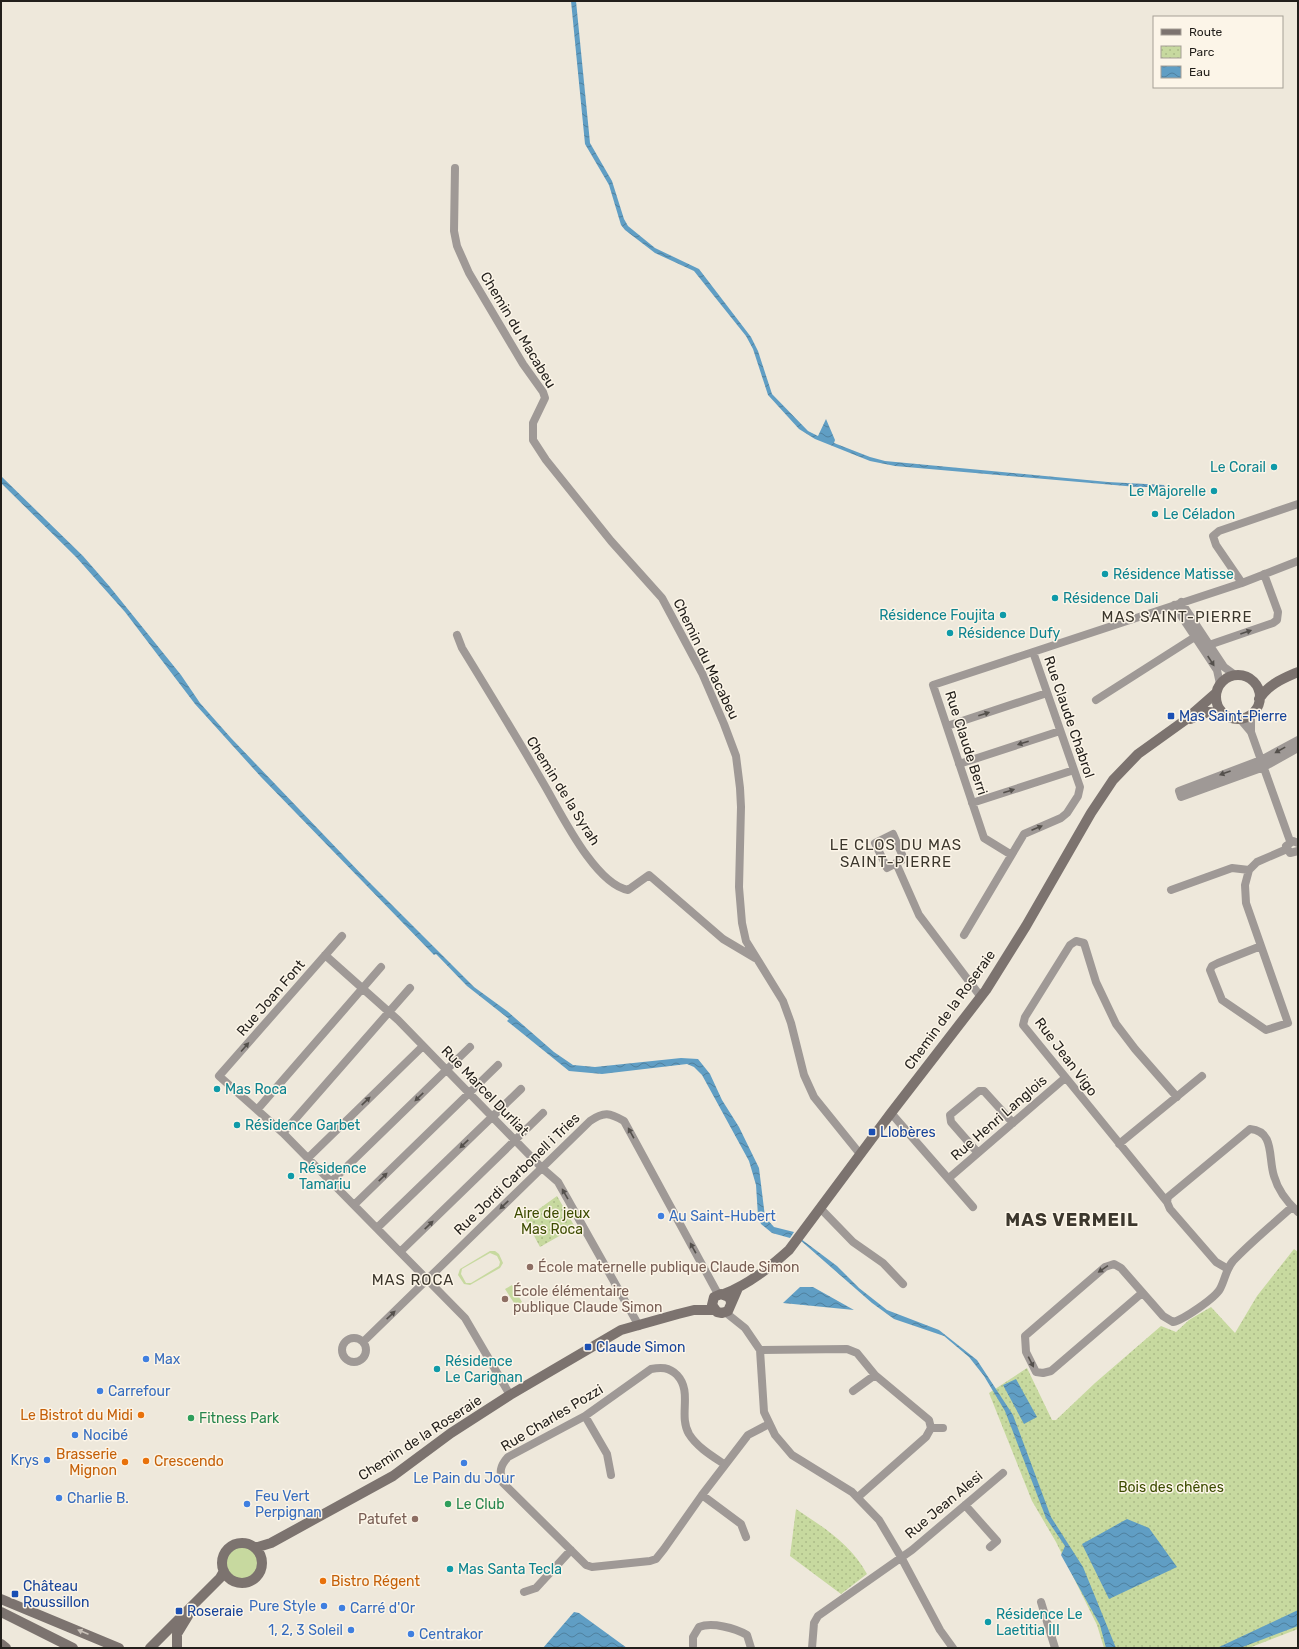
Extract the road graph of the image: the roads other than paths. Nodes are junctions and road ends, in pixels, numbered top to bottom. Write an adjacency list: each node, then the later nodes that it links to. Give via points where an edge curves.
1 (455, 168): 42 (street, Chemin du Macabeu, via 454,231 457,246 472,280 545,398 533,423 533,440 611,541 662,598 702,673 736,756 741,807 739,887 742,923 746,941)
2 (1298, 504): 5 (street, via 1219,531 1214,536 1216,545)
3 (1298, 561): 4 (street, Rue Claude Berri)
4 (1264, 574): 5 (street, Rue Claude Berri); 9 (street, one-way to 4, via 1277,620 1278,612)
5 (1242, 583): 6 (street, Rue Claude Berri)
6 (1178, 604): 8 (street); 10 (street, Rue Claude Berri)
7 (457, 635): 42 (street, Chemin de la Syrah, via 462,648 576,841 612,883 628,890 649,875 723,939)
8 (1198, 635): 9 (street); 15 (street, one-way to 15, via 1217,670); 18 (street)
9 (1209, 645): 12 (street, via 1224,667)
10 (1033, 652): 16 (street, Rue Claude Chabrol); 23 (street, Rue Claude Berri, via 933,685)
11 (1298, 672): 14 (street)
12 (1235, 675): 13 (street); 15 (street, via 1229,677)
13 (1252, 680): 14 (street); 17 (street, via 1259,691)
14 (1279, 680): 17 (street, via 1266,689)
15 (1218, 689): 19 (street, via 1218,708); 22 (street, Chemin de la Roseraie)
16 (1047, 693): 23 (street, one-way to 16); 24 (street, Rue Claude Chabrol)
17 (1259, 699): 20 (street, via 1256,710)
18 (1096, 700)
19 (1223, 713): 21 (street, via 1228,717); 22 (street, Chemin de la Roseraie, via 1208,712)
20 (1251, 715): 21 (street); 25 (street)
21 (1240, 719): 25 (street)
22 (1184, 721): 46 (street, Chemin de la Roseraie, via 1138,754 1113,780 1090,812 1026,926)
23 (946, 726): 28 (street, Rue Claude Berri)
24 (1060, 731): 28 (street, one-way to 28); 30 (street, Rue Claude Chabrol)
25 (1251, 732): 29 (street)
26 (1298, 740): 29 (street, one-way to 29)
27 (1298, 748): 29 (street)
28 (959, 764): 31 (street, Rue Claude Berri)
29 (1263, 764): 29 (street, one-way to 29, via 1179,791 1181,797); 32 (street)
30 (1074, 770): 31 (street, one-way to 30); 34 (street, Rue Claude Chabrol, one-way to 30, via 1024,834 1067,813 1078,796 1080,787)
31 (972, 803): 34 (street, Rue Claude Berri, via 984,838)
32 (1291, 844): 33 (street, via 1293,854); 36 (street, via 1257,862)
33 (1298, 851)
34 (1010, 854): 38 (street, Rue Claude Chabrol)
35 (896, 863): 46 (street, via 919,915)
36 (1249, 870): 37 (street, via 1232,868); 40 (street, via 1245,885 1246,903)
37 (1170, 890)
38 (964, 935)
39 (342, 936): 41 (street, Rue Joan Font)
40 (1261, 946): 40 (street, via 1288,1023 1266,1030 1222,1000 1210,970 1218,963)
41 (325, 955): 44 (street, Rue Marcel Durliat); 57 (street, Rue Joan Font, one-way to 41, via 219,1076)
42 (755, 959): 66 (street, Chemin du Macabeu, via 783,1001 792,1022 804,1075 814,1097)
43 (381, 967): 44 (street)
44 (363, 988): 47 (street, Rue Marcel Durliat); 57 (street)
45 (410, 988): 47 (street)
46 (981, 998): 58 (street, Chemin de la Roseraie)
47 (389, 1012): 48 (street, Rue Marcel Durliat); 62 (street)
48 (423, 1046): 51 (street, Rue Marcel Durliat); 67 (street, one-way to 48)
49 (470, 1047): 51 (street)
50 (498, 1065): 55 (street)
51 (447, 1070): 55 (street, Rue Marcel Durliat); 70 (street, one-way to 70)
52 (1202, 1076): 56 (street)
53 (1066, 1078): 56 (street, Rue Jean Vigo, via 1023,1025 1025,1017 1070,946 1079,941 1084,943 1088,951 1096,982 1116,1024); 61 (street, Rue Henri Langlois); 64 (street, Rue Jean Vigo)
54 (521, 1089): 60 (street)
55 (469, 1093): 60 (street, Rue Marcel Durliat); 72 (street, one-way to 55)
56 (1177, 1097): 64 (street)
57 (257, 1110): 62 (street)
58 (891, 1112): 66 (street, Chemin de la Roseraie); 69 (street)
59 (543, 1114): 63 (street)
60 (492, 1117): 63 (street, Rue Marcel Durliat); 76 (street, one-way to 76)
61 (1013, 1123): 65 (street, Rue Henri Langlois); 65 (street, via 984,1091 979,1091 950,1115 951,1122)
62 (283, 1133): 67 (street)
63 (515, 1141): 68 (street, Rue Marcel Durliat); 77 (street, one-way to 63)
64 (1119, 1144): 71 (street, Rue Jean Vigo)
65 (978, 1153): 69 (street, Rue Henri Langlois)
66 (860, 1154): 74 (street, Chemin de la Roseraie)
67 (308, 1158): 70 (street)
68 (542, 1168): 79 (street, Rue Jordi Carbonell i Tries, one-way to 79); 83 (street, Rue Jordi Carbonell i Tries, one-way to 68, via 624,1121 613,1115 599,1114); 85 (street, Rue Marcel Durliat, one-way to 68, via 558,1182)
69 (949, 1178): 73 (street)
70 (332, 1181): 72 (street)
71 (1167, 1202): 75 (street, via 1168,1197 1250,1128 1263,1133 1267,1138 1274,1176 1281,1192); 78 (street, Rue Jean Vigo, via 1170,1209 1211,1256)
72 (355, 1204): 76 (street)
73 (973, 1206)
74 (820, 1208): 80 (street, via 853,1242 883,1263); 81 (street, Chemin de la Roseraie, via 789,1250 770,1268)
75 (1295, 1210): 78 (street, via 1232,1262)
76 (378, 1228): 77 (street)
77 (400, 1252): 79 (street)
78 (1228, 1269): 82 (street, via 1220,1290 1209,1302 1198,1306 1181,1320 1173,1322 1163,1316)
79 (428, 1280): 86 (street, Rue Jordi Carbonell i Tries, one-way to 79); 90 (street, via 465,1318)
80 (903, 1284)
81 (738, 1288): 83 (street, Chemin de la Roseraie); 84 (street)
82 (1142, 1293): 82 (street, one-way to 82, via 1121,1268 1114,1264 1105,1267 1025,1336 1026,1352 1036,1372 1051,1371)
83 (717, 1300): 84 (street, via 729,1297); 84 (street, via 720,1313); 85 (street, Chemin de la Roseraie, via 694,1310)
84 (729, 1307): 87 (street)
85 (639, 1326): 90 (street, Chemin de la Roseraie, via 621,1330)
86 (363, 1342)
87 (760, 1350): 88 (street, via 847,1349 858,1353); 92 (street, via 764,1412)
88 (875, 1375): 89 (street); 93 (street, via 929,1420)
89 (853, 1391)
90 (510, 1395): 102 (street, Chemin de la Roseraie, via 451,1433 393,1476)
91 (586, 1416): 95 (street, Rue Charles Pozzi, via 651,1369 671,1369 684,1387 685,1425 689,1434 696,1443); 97 (street, via 607,1454); 105 (street, Rue Charles Pozzi, via 508,1457 501,1465 499,1474 503,1483)
92 (769, 1424): 95 (street, Rue Charles Pozzi, via 748,1435); 99 (street, via 792,1455)
93 (931, 1428): 94 (street); 99 (street, via 926,1437)
94 (943, 1428)
95 (724, 1464): 98 (street, Rue Charles Pozzi)
96 (1003, 1473): 100 (street, Rue Jean Alesi)
97 (611, 1475)
98 (702, 1495): 101 (street, via 741,1524); 105 (street, Rue Charles Pozzi, via 656,1559 650,1562 592,1567 586,1565)
99 (858, 1497): 106 (street, via 878,1520)
100 (965, 1505): 103 (street, via 997,1541); 106 (street, Rue Jean Alesi)
101 (746, 1537)
102 (271, 1543): 104 (street, Chemin de la Roseraie); 107 (street, Chemin de la Roseraie)
103 (990, 1547)
104 (255, 1548): 107 (street); 108 (street, via 245,1543 229,1547 222,1559)
105 (571, 1550): 110 (street, via 536,1588)
106 (901, 1557): 126 (street, Rue Jean Alesi, via 818,1616 814,1623); 127 (street, via 940,1630)
107 (261, 1558): 109 (street, via 260,1571 252,1580 245,1583)
108 (224, 1572): 109 (street); 122 (street)
109 (232, 1581): 114 (street, via 226,1582)
110 (524, 1592)
111 (1, 1599): 121 (street, one-way to 111)
112 (1041, 1602): 128 (street)
113 (1, 1612): 120 (street)
114 (188, 1616): 123 (street); 124 (street, via 177,1634)
115 (1, 1618): 119 (street)
116 (1, 1644): 118 (street)
117 (693, 1646): 125 (street, via 693,1637 699,1627 705,1625 738,1630 747,1635)
118 (6, 1648)
119 (59, 1648)
120 (73, 1648)
121 (119, 1648)
122 (150, 1648)
123 (159, 1648)
124 (177, 1648)
125 (751, 1648)
126 (812, 1648)
127 (953, 1648)
128 (1055, 1648)

